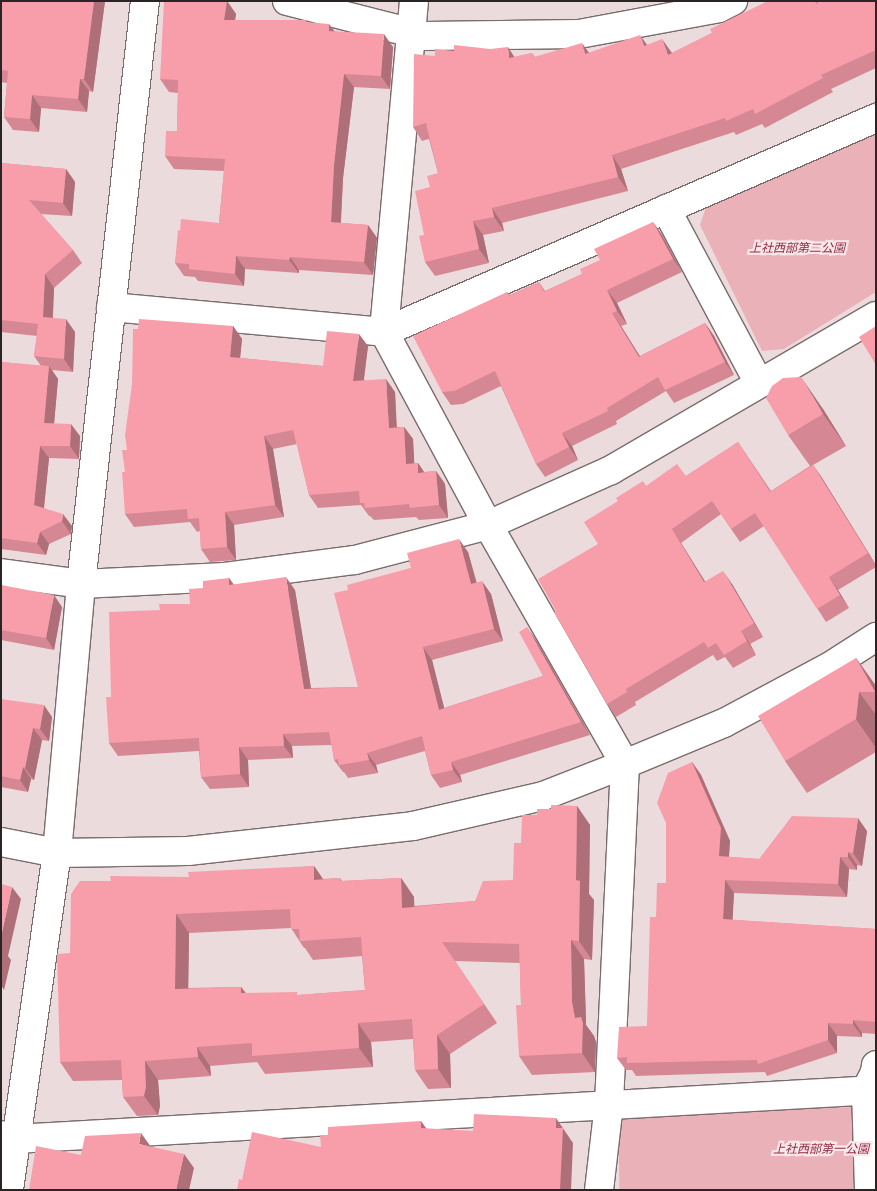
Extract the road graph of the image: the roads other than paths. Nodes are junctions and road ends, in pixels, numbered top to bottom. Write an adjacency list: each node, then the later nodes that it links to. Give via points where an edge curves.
1 (145, 1): 8 (street)
2 (288, 1): 5 (street)
3 (414, 1): 5 (street)
4 (733, 1): 5 (street, via 719,8 579,34 424,36)
5 (410, 32): 10 (street)
6 (876, 118): 7 (street)
7 (666, 209): 10 (street); 11 (street)
8 (111, 307): 10 (street); 14 (street)
9 (876, 316): 11 (street)
10 (384, 332): 12 (street)
11 (759, 383): 12 (street, via 611,470)
12 (488, 525): 14 (street, via 354,560 225,577); 16 (street)
13 (1, 573): 14 (street)
14 (81, 584): 18 (street)
15 (876, 637): 16 (street, via 724,723)
16 (625, 764): 18 (street, via 543,796 414,826 188,851); 21 (street)
17 (1, 842): 18 (street)
18 (57, 853): 22 (street)
19 (876, 1065): 20 (street)
20 (871, 1090): 21 (street); 25 (street)
21 (609, 1104): 22 (street); 24 (street)
22 (8, 1137): 23 (street)
23 (9, 1190)
24 (599, 1190)
25 (869, 1190)

